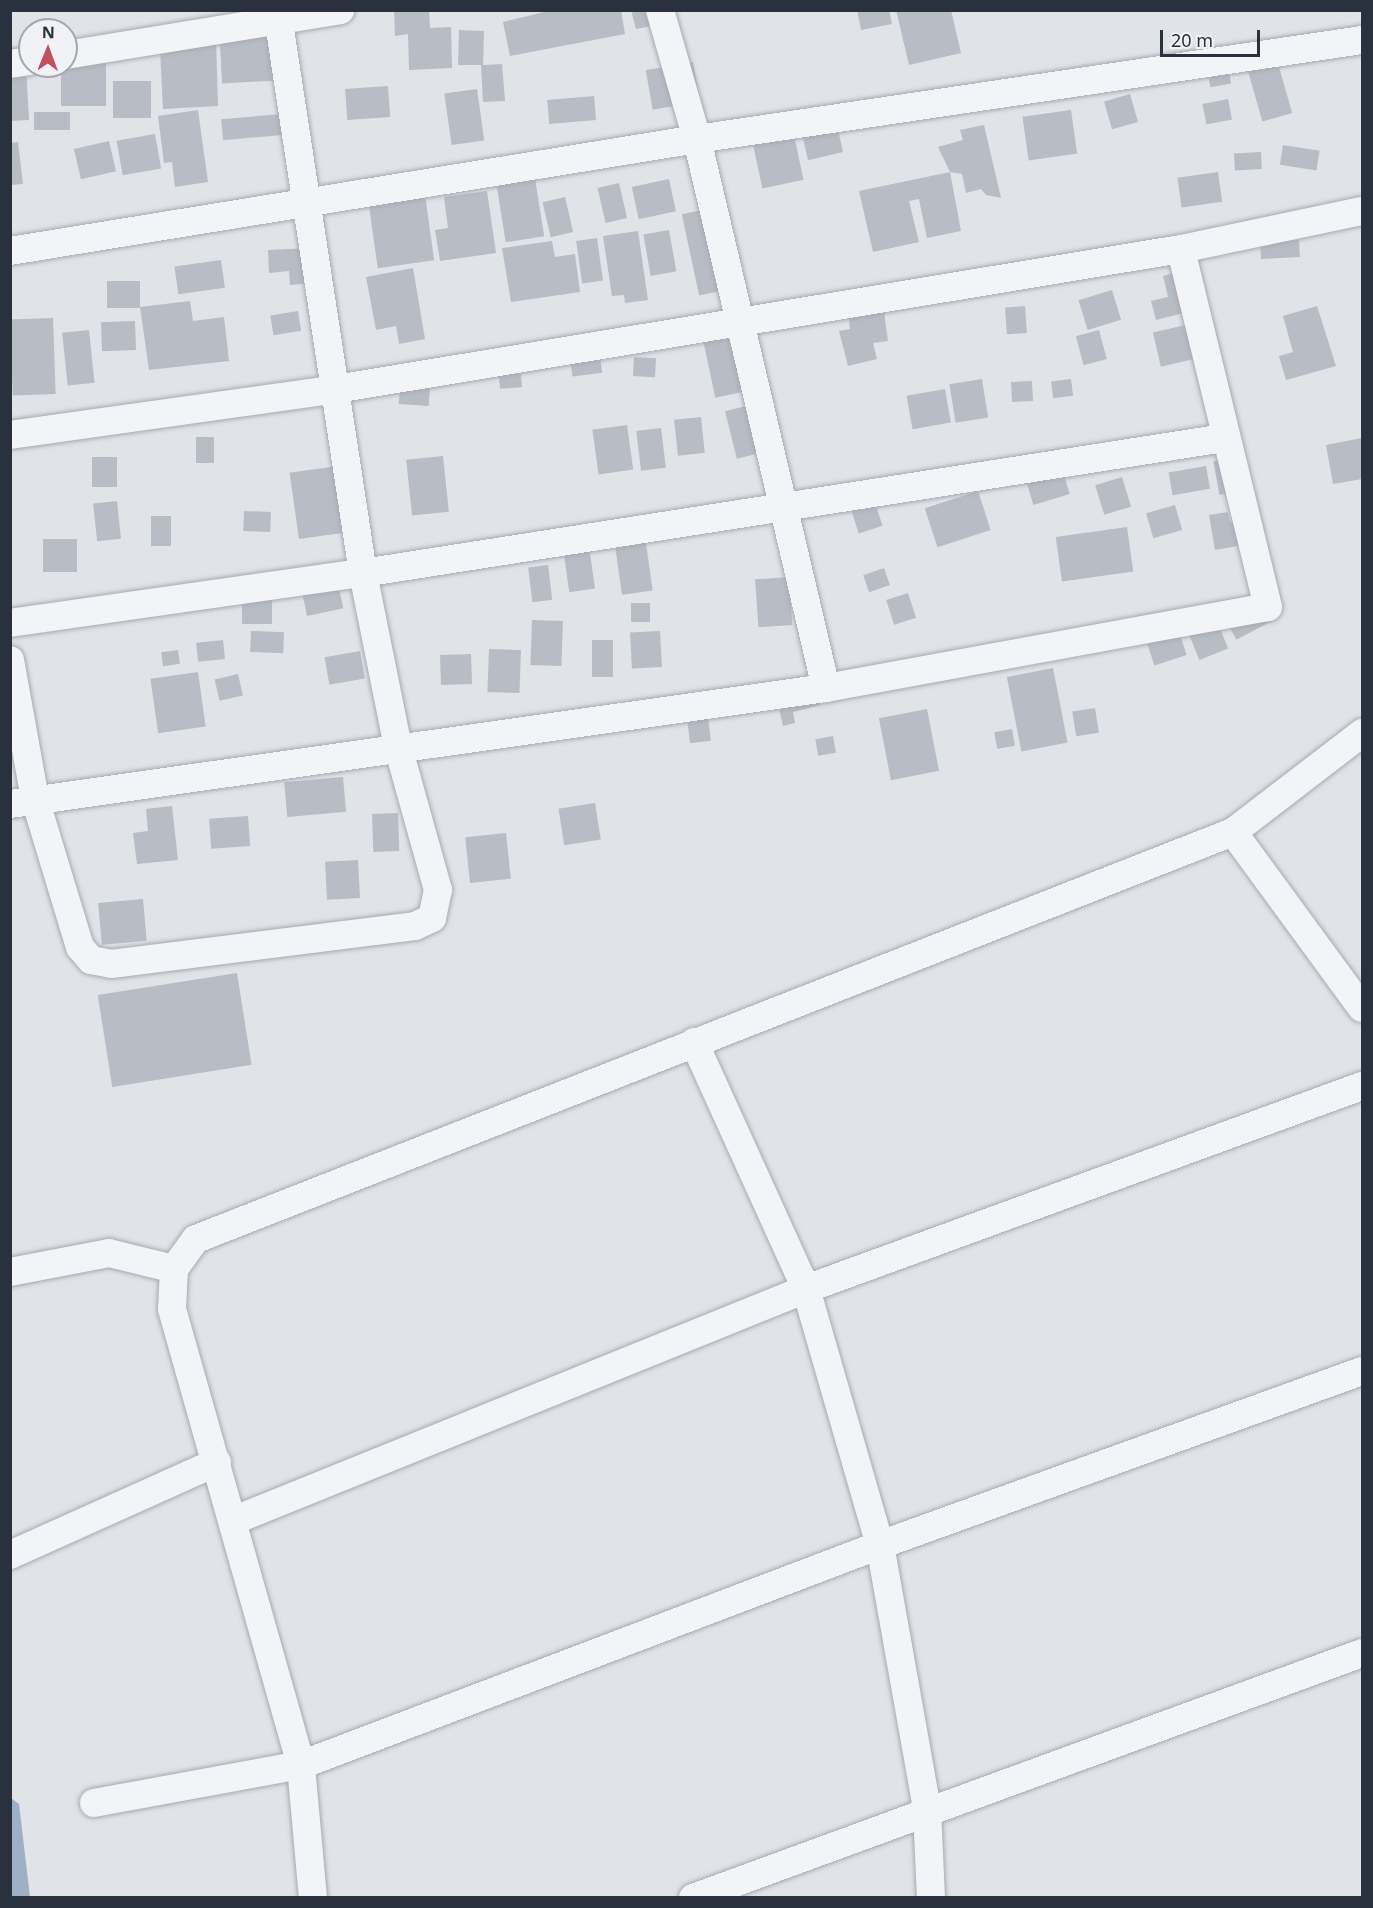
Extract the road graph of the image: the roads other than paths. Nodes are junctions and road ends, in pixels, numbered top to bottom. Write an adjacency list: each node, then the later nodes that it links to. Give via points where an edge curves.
1 (339, 10): 3 (street)
2 (660, 10): 6 (street)
3 (278, 15): 5 (street); 7 (street)
4 (1362, 40): 6 (street)
5 (78, 53)
6 (697, 139): 7 (street); 11 (street)
7 (306, 201): 10 (street); 12 (street)
8 (1362, 211): 9 (street)
9 (1181, 249): 11 (street); 14 (street)
10 (10, 251)
11 (739, 322): 12 (street); 15 (street)
12 (336, 389): 13 (street); 16 (street)
13 (10, 435)
14 (1224, 438): 15 (street); 19 (street, via 1268,607)
15 (780, 505): 16 (street); 19 (street)
16 (363, 573): 17 (street); 21 (street)
17 (10, 623)
18 (10, 660): 22 (street)
19 (826, 688): 21 (street)
20 (1362, 733): 23 (street)
21 (398, 747): 22 (street); 22 (street, via 438,890 432,918 415,926 111,964 91,960 80,947)
22 (23, 802)
23 (1233, 832): 24 (street); 25 (street)
24 (1362, 1008)
25 (694, 1042): 27 (street, via 196,1239); 29 (street)
26 (1362, 1086): 29 (street)
27 (174, 1269): 28 (street, via 109,1253); 31 (street, via 172,1309)
28 (10, 1272)
29 (806, 1289): 32 (street); 33 (street)
30 (1362, 1371): 33 (street)
31 (217, 1462): 32 (street); 34 (street)
32 (235, 1520): 36 (street)
33 (880, 1545): 36 (street); 38 (street)
34 (10, 1555)
35 (1362, 1653): 38 (street)
36 (301, 1765): 37 (street); 39 (street)
37 (94, 1803)
38 (927, 1810): 40 (street); 41 (street)
39 (313, 1898)
40 (693, 1898)
41 (931, 1898)

